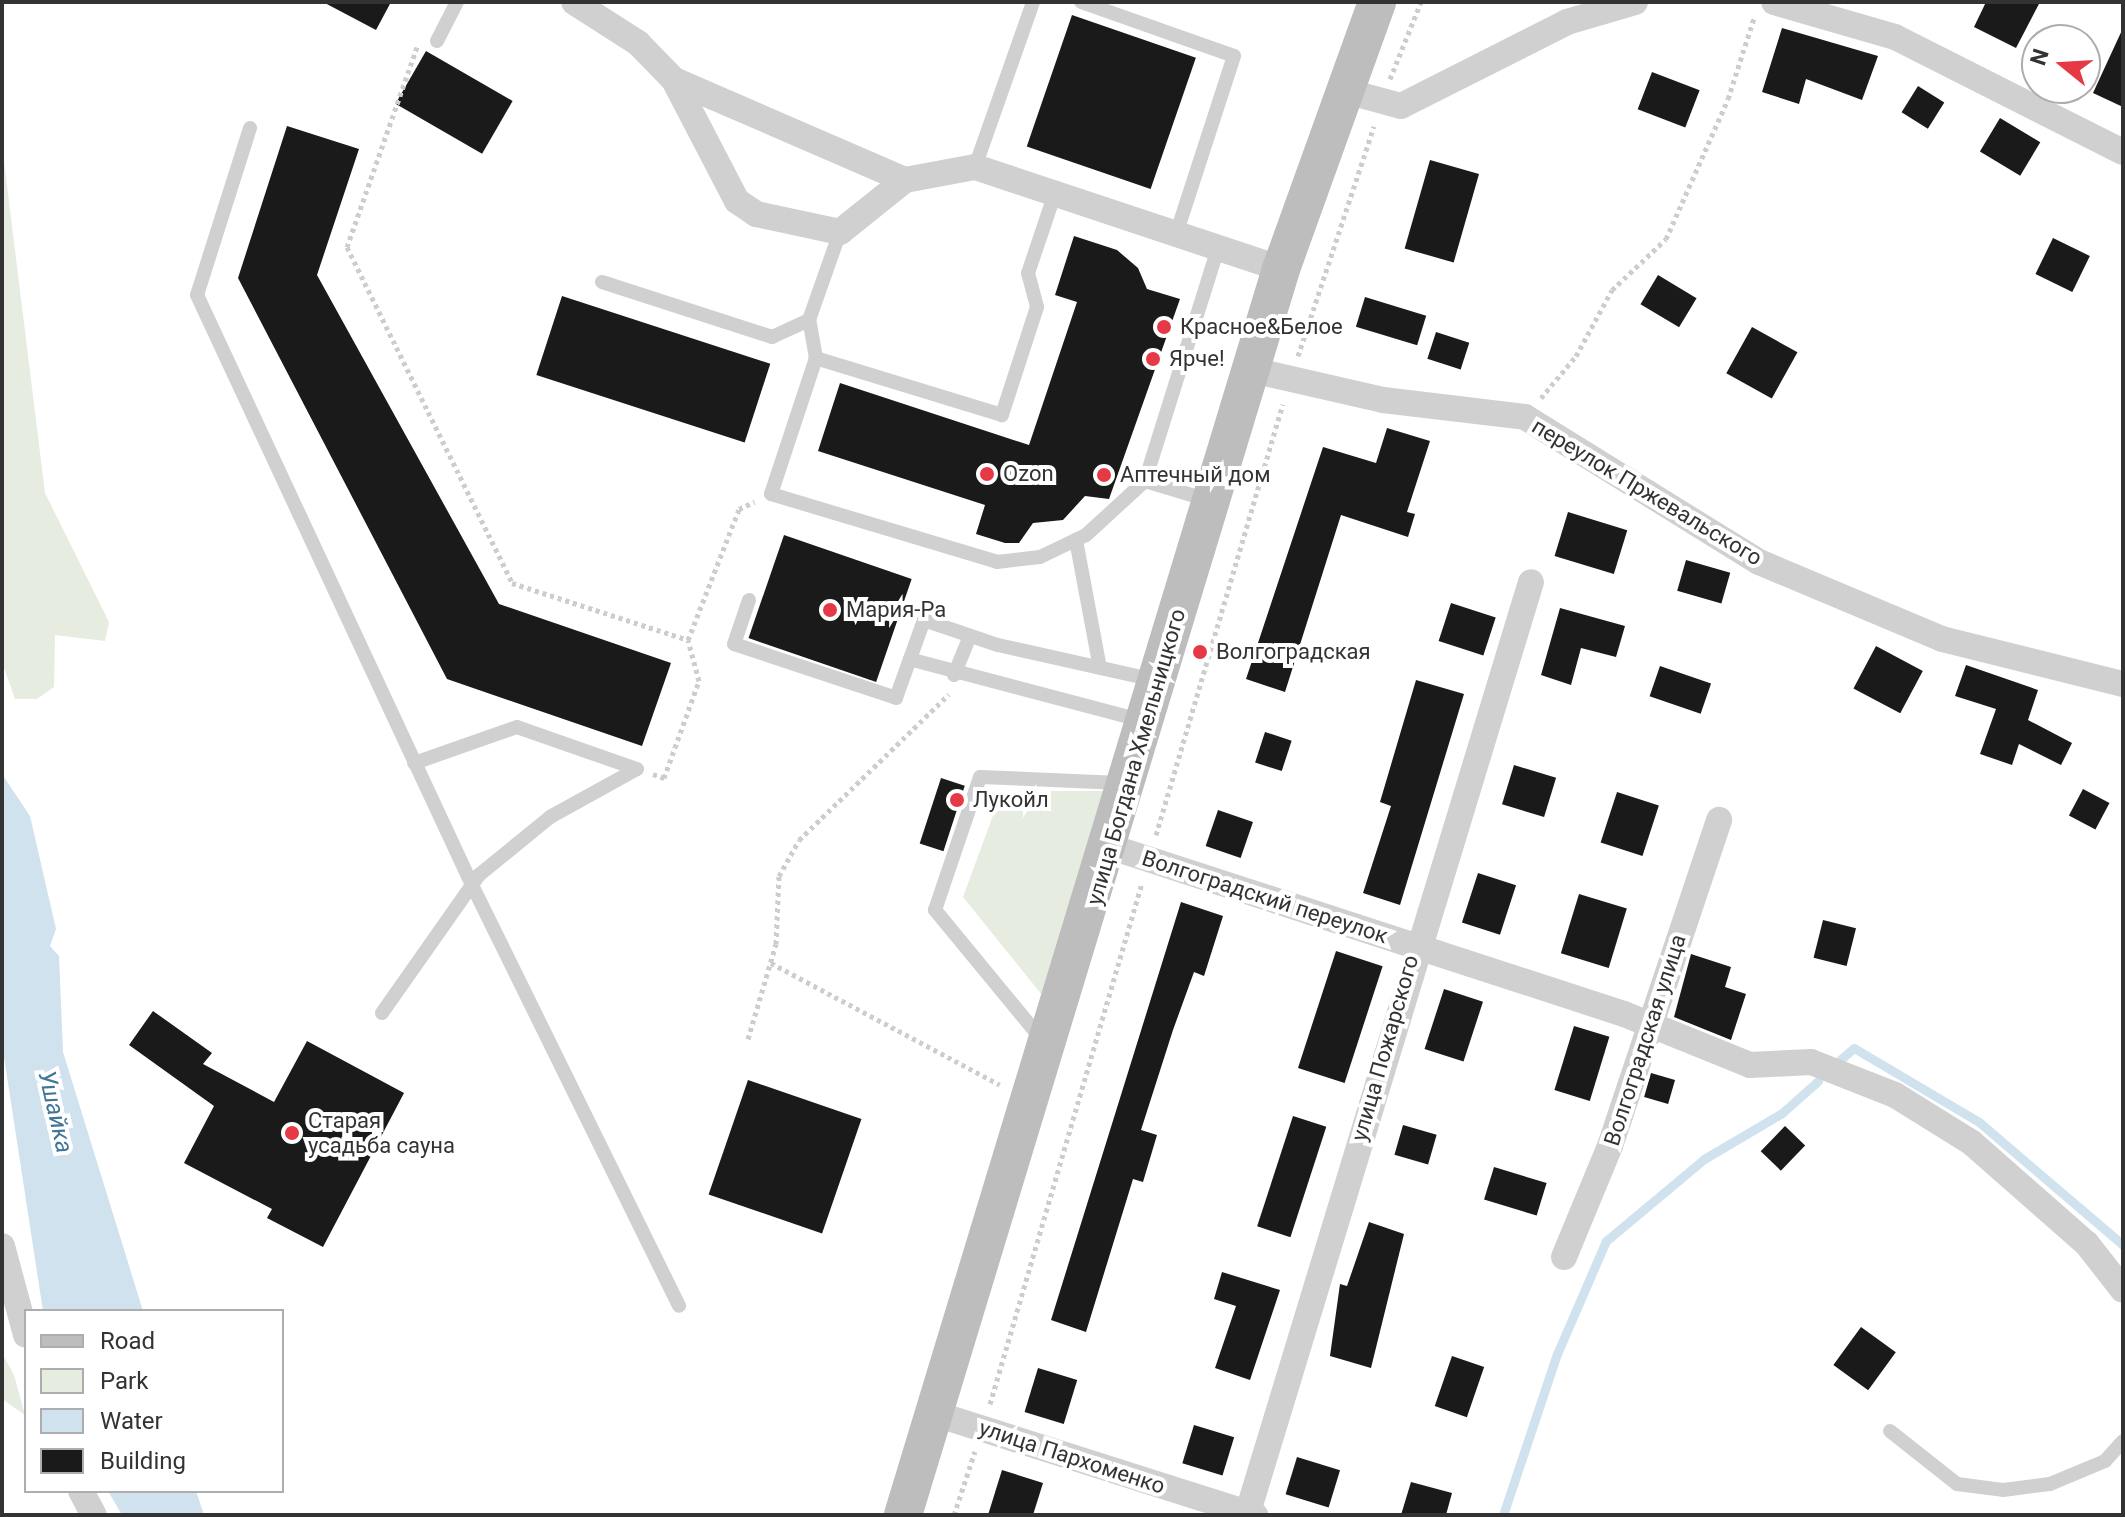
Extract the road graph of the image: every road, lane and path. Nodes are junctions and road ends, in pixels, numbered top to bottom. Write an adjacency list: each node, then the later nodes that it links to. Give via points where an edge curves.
1 (457, 2): 10 (lane)
2 (574, 2): 11 (street, via 638,43)
3 (1033, 2): 16 (lane)
4 (1081, 2): 20 (lane, via 1234,56)
5 (1377, 2): 12 (street, улица Богдана Хмельницкого)
6 (1421, 2): 13 (path)
7 (1635, 2): 13 (street, via 1567,22 1401,106)
8 (1759, 2): 28 (path, via 1728,99 1666,239 1612,290 1576,356)
9 (1774, 2): 15 (street, via 1895,37)
10 (437, 41): 36 (path, via 413,48 347,247 512,583)
11 (674, 80): 17 (street); 19 (street, via 737,201 786,225)
12 (1342, 90): 13 (street); 22 (street, улица Богдана Хмельницкого)
13 (1382, 101): 27 (path)
14 (250, 128): 43 (lane, via 197,295)
15 (2123, 152)
16 (975, 167): 17 (street); 18 (street)
17 (905, 180): 19 (street)
18 (1055, 193): 20 (street); 25 (lane, via 1028,273 1037,307 1002,415)
19 (840, 232): 24 (lane)
20 (1176, 234): 21 (street)
21 (1218, 248): 22 (street); 29 (lane)
22 (1281, 269): 26 (street, улица Богдана Хмельницкого)
23 (602, 282): 24 (lane, via 772,337)
24 (809, 320): 25 (lane)
25 (816, 358): 30 (lane)
26 (1252, 370): 27 (street, переулок Пржевальского); 31 (street, улица Богдана Хмельницкого)
27 (1290, 379): 28 (street, переулок Пржевальского, via 1383,400); 48 (path)
28 (1525, 417): 41 (street, переулок Пржевальского, via 1759,562 1942,639)
29 (1145, 481): 31 (lane); 32 (lane)
30 (771, 494): 32 (lane, via 997,562 1040,557); 36 (path, via 739,509)
31 (1212, 501): 40 (street, улица Богдана Хмельницкого)
32 (1076, 540): 38 (lane)
33 (1531, 582): 50 (street, улица Пожарского)
34 (749, 600): 37 (lane, via 734,644 896,698)
35 (970, 636): 37 (lane, via 924,620); 38 (lane); 39 (lane)
36 (688, 640): 44 (path, via 699,681 664,778)
37 (910, 659): 39 (lane)
38 (1100, 668): 40 (lane)
39 (960, 677): 42 (lane); 51 (path, via 799,840 779,876)
40 (1159, 680): 42 (street, улица Богдана Хмельницкого)
41 (2123, 684)
42 (1147, 722): 45 (street, улица Богдана Хмельницкого)
43 (414, 763): 44 (lane, via 517,727); 49 (lane)
44 (637, 769): 49 (lane, via 550,817)
45 (1129, 783): 47 (street, улица Богдана Хмельницкого); 55 (lane, via 980,777 935,910)
46 (1719, 820): 53 (street, Волгоградская улица)
47 (1111, 847): 48 (street, Волгоградский переулок); 55 (street, улица Богдана Хмельницкого)
48 (1149, 859): 50 (street, Волгоградский переулок); 63 (path)
49 (472, 885): 52 (lane); 60 (lane)
50 (1415, 946): 53 (street, Волгоградский переулок); 67 (street, улица Пожарского)
51 (771, 963): 54 (path); 56 (path)
52 (382, 1013)
53 (1647, 1024): 58 (street, Волгоградская улица, via 1610,1146); 59 (street, Волгоградский переулок, via 1750,1065 1811,1062 1895,1095 1972,1143 2087,1244)
54 (748, 1039)
55 (1048, 1047): 56 (street, улица Богдана Хмельницкого)
56 (1032, 1102): 62 (street, улица Богдана Хмельницкого)
57 (2, 1246): 61 (street)
58 (1564, 1257)
59 (2123, 1290)
60 (679, 1306)
61 (24, 1328)
62 (936, 1414): 63 (street, улица Пархоменко); 69 (street, улица Богдана Хмельницкого)
63 (983, 1429): 67 (street, улица Пархоменко); 70 (path)
64 (1890, 1431): 65 (lane, via 1957,1484 2003,1490 2050,1484 2105,1461)
65 (2123, 1441)
66 (82, 1493): 68 (street)
67 (1250, 1514)
68 (94, 1515)
69 (903, 1515)
70 (954, 1515)

